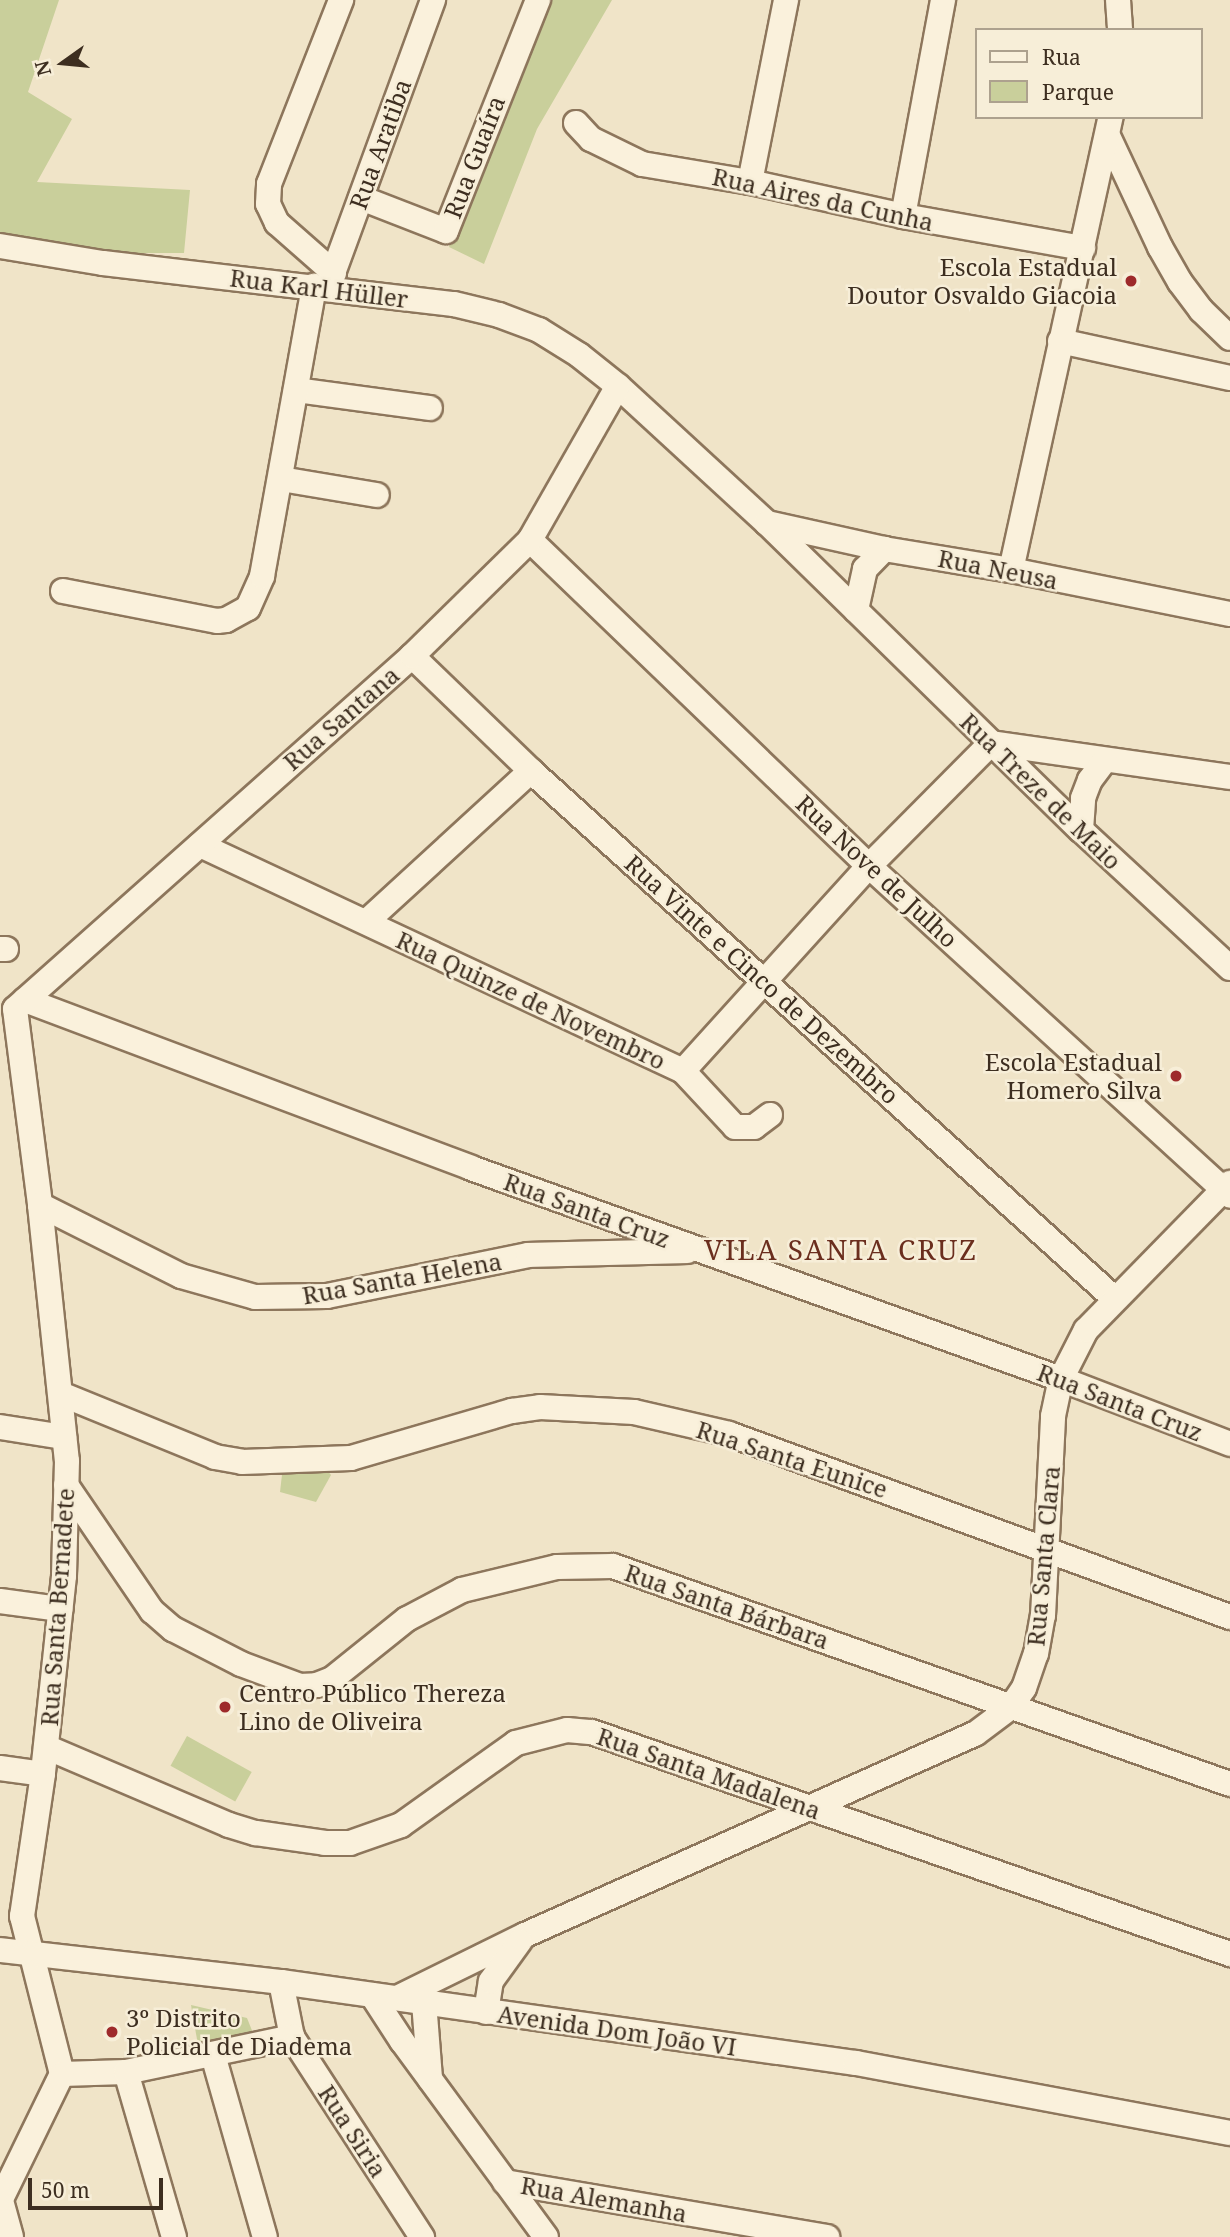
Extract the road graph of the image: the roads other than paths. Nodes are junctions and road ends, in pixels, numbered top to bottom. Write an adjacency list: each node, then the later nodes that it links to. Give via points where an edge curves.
1 (341, 0): 15 (street, via 269,184 268,204 277,222)
2 (433, 0): 11 (street, Rua Aratiba)
3 (538, 0): 11 (street, Rua Guaíra, via 446,231)
4 (786, 0): 10 (street)
5 (943, 0): 12 (street)
6 (1118, 0): 7 (street)
7 (1120, 28)
8 (576, 123): 10 (street, Rua Aires da Cunha, via 591,139 642,164)
9 (1110, 127): 14 (street); 16 (street, via 1160,247 1201,310)
10 (750, 182): 12 (street, Rua Aires da Cunha)
11 (361, 198): 15 (street, Rua Aratiba)
12 (903, 216): 14 (street, Rua Aires da Cunha)
13 (0, 246): 15 (street, Rua Karl Hüller, via 103,263)
14 (1083, 248): 17 (street)
15 (325, 282): 19 (street, Rua Karl Hüller, via 499,315 539,330); 20 (street, Rua Aratiba)
16 (1230, 338)
17 (1060, 341): 18 (street); 27 (street)
18 (1230, 378)
19 (618, 386): 24 (street, Rua Treze de Maio); 25 (street, Rua Santana)
20 (296, 390): 21 (street); 22 (street, Rua Aratiba)
21 (430, 408)
22 (281, 479): 23 (street); 28 (street, Rua Aratiba, via 262,576 248,608 235,617 217,621)
23 (377, 495)
24 (767, 523): 26 (street, Rua Neusa); 29 (street, Rua Treze de Maio)
25 (530, 540): 31 (street, Rua Santana); 38 (street, Rua Nove de Julho)
26 (884, 549): 27 (street, Rua Neusa); 29 (street, via 865,569)
27 (1011, 569): 30 (street, Rua Neusa)
28 (63, 591)
29 (856, 610): 32 (street, Rua Treze de Maio)
30 (1230, 614)
31 (412, 656): 34 (street, Rua Vinte e Cinco de Dezembro); 37 (street, Rua Santana)
32 (991, 743): 33 (street); 36 (street, Rua Treze de Maio); 38 (street, Rua Quinze de Novembro)
33 (1105, 760): 35 (street); 36 (street, via 1083,798)
34 (531, 771): 39 (street); 41 (street, Rua Vinte e Cinco de Dezembro)
35 (1230, 778)
36 (1081, 830): 40 (street, Rua Treze de Maio)
37 (200, 845): 39 (street, Rua Quinze de Novembro); 42 (street, Rua Santana)
38 (869, 866): 41 (street, Rua Quinze de Novembro); 45 (street, Rua Nove de Julho)
39 (366, 922): 43 (street, Rua Quinze de Novembro)
40 (1230, 968)
41 (764, 980): 43 (street, Rua Quinze de Novembro); 48 (street, Rua Vinte e Cinco de Dezembro)
42 (13, 1009): 46 (street, Rua Santa Bernadete); 47 (street, Rua Santa Cruz)
43 (683, 1071): 44 (street, via 735,1127 754,1128)
44 (770, 1115)
45 (1228, 1189): 48 (street, Rua Santa Clara)
46 (40, 1205): 47 (street, Rua Santa Helena, via 181,1276 255,1297 327,1296 528,1255); 50 (street, Rua Santa Bernadete)
47 (699, 1250): 49 (street, Rua Santa Cruz)
48 (1115, 1299): 49 (street, Rua Santa Clara, via 1086,1330)
49 (1061, 1379): 53 (street, Rua Santa Cruz); 55 (street, Rua Santa Clara, via 1053,1416)
50 (61, 1394): 52 (street, Rua Santa Bernadete); 55 (street, Rua Santa Eunice, via 215,1457 242,1462 351,1458 531,1408 634,1412 729,1434)
51 (0, 1427): 52 (street)
52 (64, 1437): 54 (street, Rua Santa Bernadete)
53 (1230, 1444)
54 (66, 1485): 57 (street, Rua Santa Bernadete); 59 (street, Rua Santa Bárbara, via 152,1611 173,1629 241,1664 300,1686 332,1679 407,1619 462,1590 557,1567 613,1566)
55 (1047, 1548): 58 (street, Rua Santa Eunice); 59 (street, Rua Santa Clara, via 1036,1654 1024,1688)
56 (0, 1601): 57 (street)
57 (60, 1609): 60 (street, Rua Santa Bernadete)
58 (1230, 1617)
59 (1011, 1707): 63 (street, Rua Santa Bárbara); 64 (street, Rua Santa Clara, via 975,1734)
60 (46, 1747): 62 (street, Rua Santa Bernadete); 64 (street, Rua Santa Madalena, via 229,1825 324,1843 350,1843 401,1825 516,1743 567,1730 592,1732)
61 (0, 1769): 62 (street)
62 (43, 1774): 67 (street, Rua Santa Bernadete, via 22,1916)
63 (1230, 1784)
64 (813, 1809): 65 (street, Rua Santa Clara); 68 (street, Rua Santa Madalena)
65 (525, 1935): 69 (street, Rua Santa Clara); 70 (street, Rua Santa Clara)
66 (0, 1950): 67 (street, Avenida Dom João VI)
67 (33, 1953): 71 (street, Avenida Dom João VI); 78 (street, Rua Santa Bernadete)
68 (1230, 1954)
69 (459, 1969): 70 (street); 72 (street, Rua Santa Clara)
70 (491, 1981): 74 (street, Rua Santa Clara)
71 (281, 1982): 72 (street, Avenida Dom João VI); 75 (street, Rua Siria)
72 (384, 1997): 73 (street, Avenida Dom João VI); 79 (street)
73 (424, 2003): 74 (street, Avenida Dom João VI); 79 (street)
74 (486, 2012): 80 (street, Avenida Dom João VI, via 856,2063)
75 (292, 2037): 76 (street); 86 (street, Rua Siria)
76 (213, 2055): 77 (street); 85 (street)
77 (126, 2072): 78 (street); 84 (street)
78 (62, 2074): 82 (street)
79 (430, 2079): 81 (street)
80 (1230, 2133)
81 (505, 2182): 87 (street); 88 (street, Rua Alemanha)
82 (0, 2198): 83 (street)
83 (11, 2237)
84 (174, 2237)
85 (265, 2237)
86 (422, 2237)
87 (547, 2237)
88 (827, 2237)

